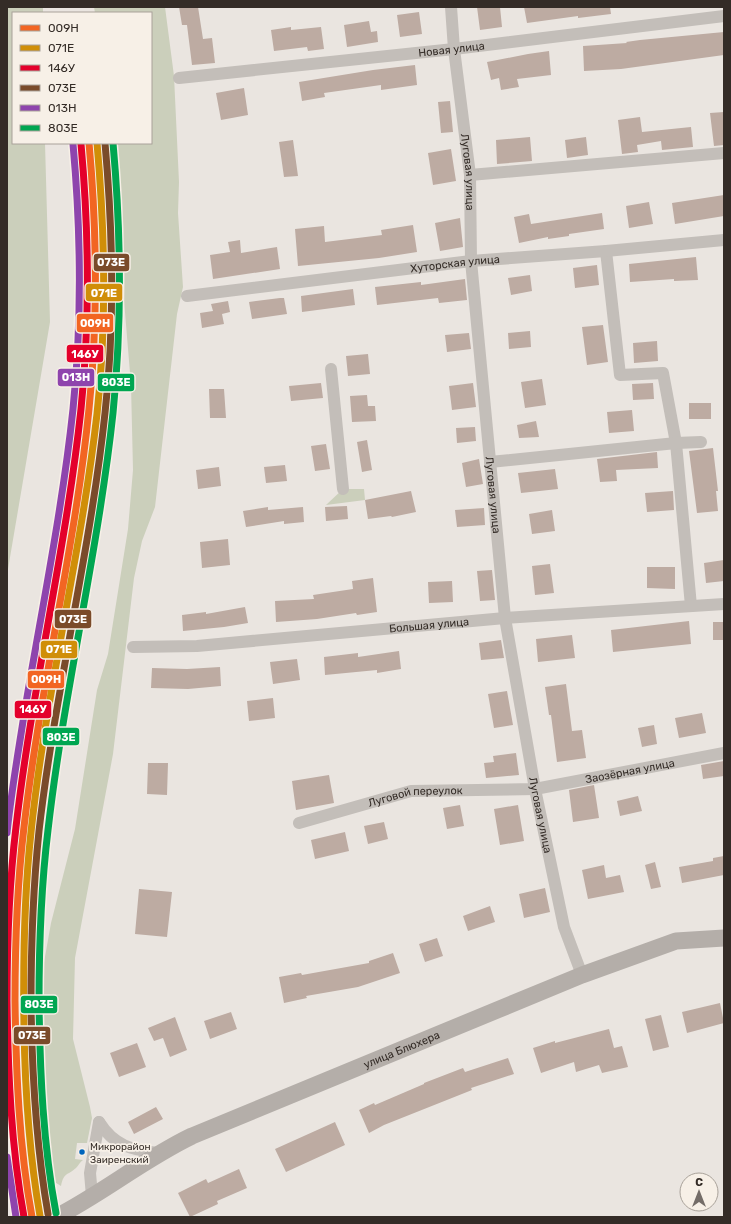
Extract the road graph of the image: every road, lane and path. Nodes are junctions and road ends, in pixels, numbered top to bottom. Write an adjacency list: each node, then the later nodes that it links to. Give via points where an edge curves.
1 (451, 7): 3 (street, Луговая улица)
2 (724, 16): 3 (street, Новая улица)
3 (454, 49): 4 (street, Новая улица); 6 (street, Луговая улица)
4 (179, 78)
5 (724, 153): 6 (street)
6 (470, 175): 9 (street, Луговая улица)
7 (724, 240): 8 (street, Хуторская улица)
8 (606, 251): 9 (street, Хуторская улица); 13 (street, via 620,375 662,373)
9 (471, 261): 10 (street, Хуторская улица); 14 (street, Луговая улица)
10 (187, 296)
11 (331, 369): 15 (street)
12 (701, 442): 13 (street)
13 (676, 443): 14 (street); 17 (street)
14 (490, 462): 18 (street, Луговая улица)
15 (343, 489)
16 (724, 604): 17 (street, Большая улица)
17 (691, 606): 18 (street, Большая улица)
18 (505, 618): 19 (street, Большая улица, via 220,644); 21 (street, Луговая улица)
19 (133, 647)
20 (724, 753): 21 (street, Заозёрная улица)
21 (535, 789): 22 (street, Луговой переулок, via 411,791); 24 (street, Луговая улица, via 564,926)
22 (299, 822)
23 (724, 938): 24 (street, улица Блюхера, via 676,941)
24 (582, 975): 25 (street, улица Блюхера, via 192,1136)
25 (158, 1153): 26 (street, улица Блюхера); 26 (street, via 138,1151 124,1146 105,1132 99,1122 90,1173)
26 (92, 1196): 27 (street, улица Блюхера)
27 (56, 1217)

